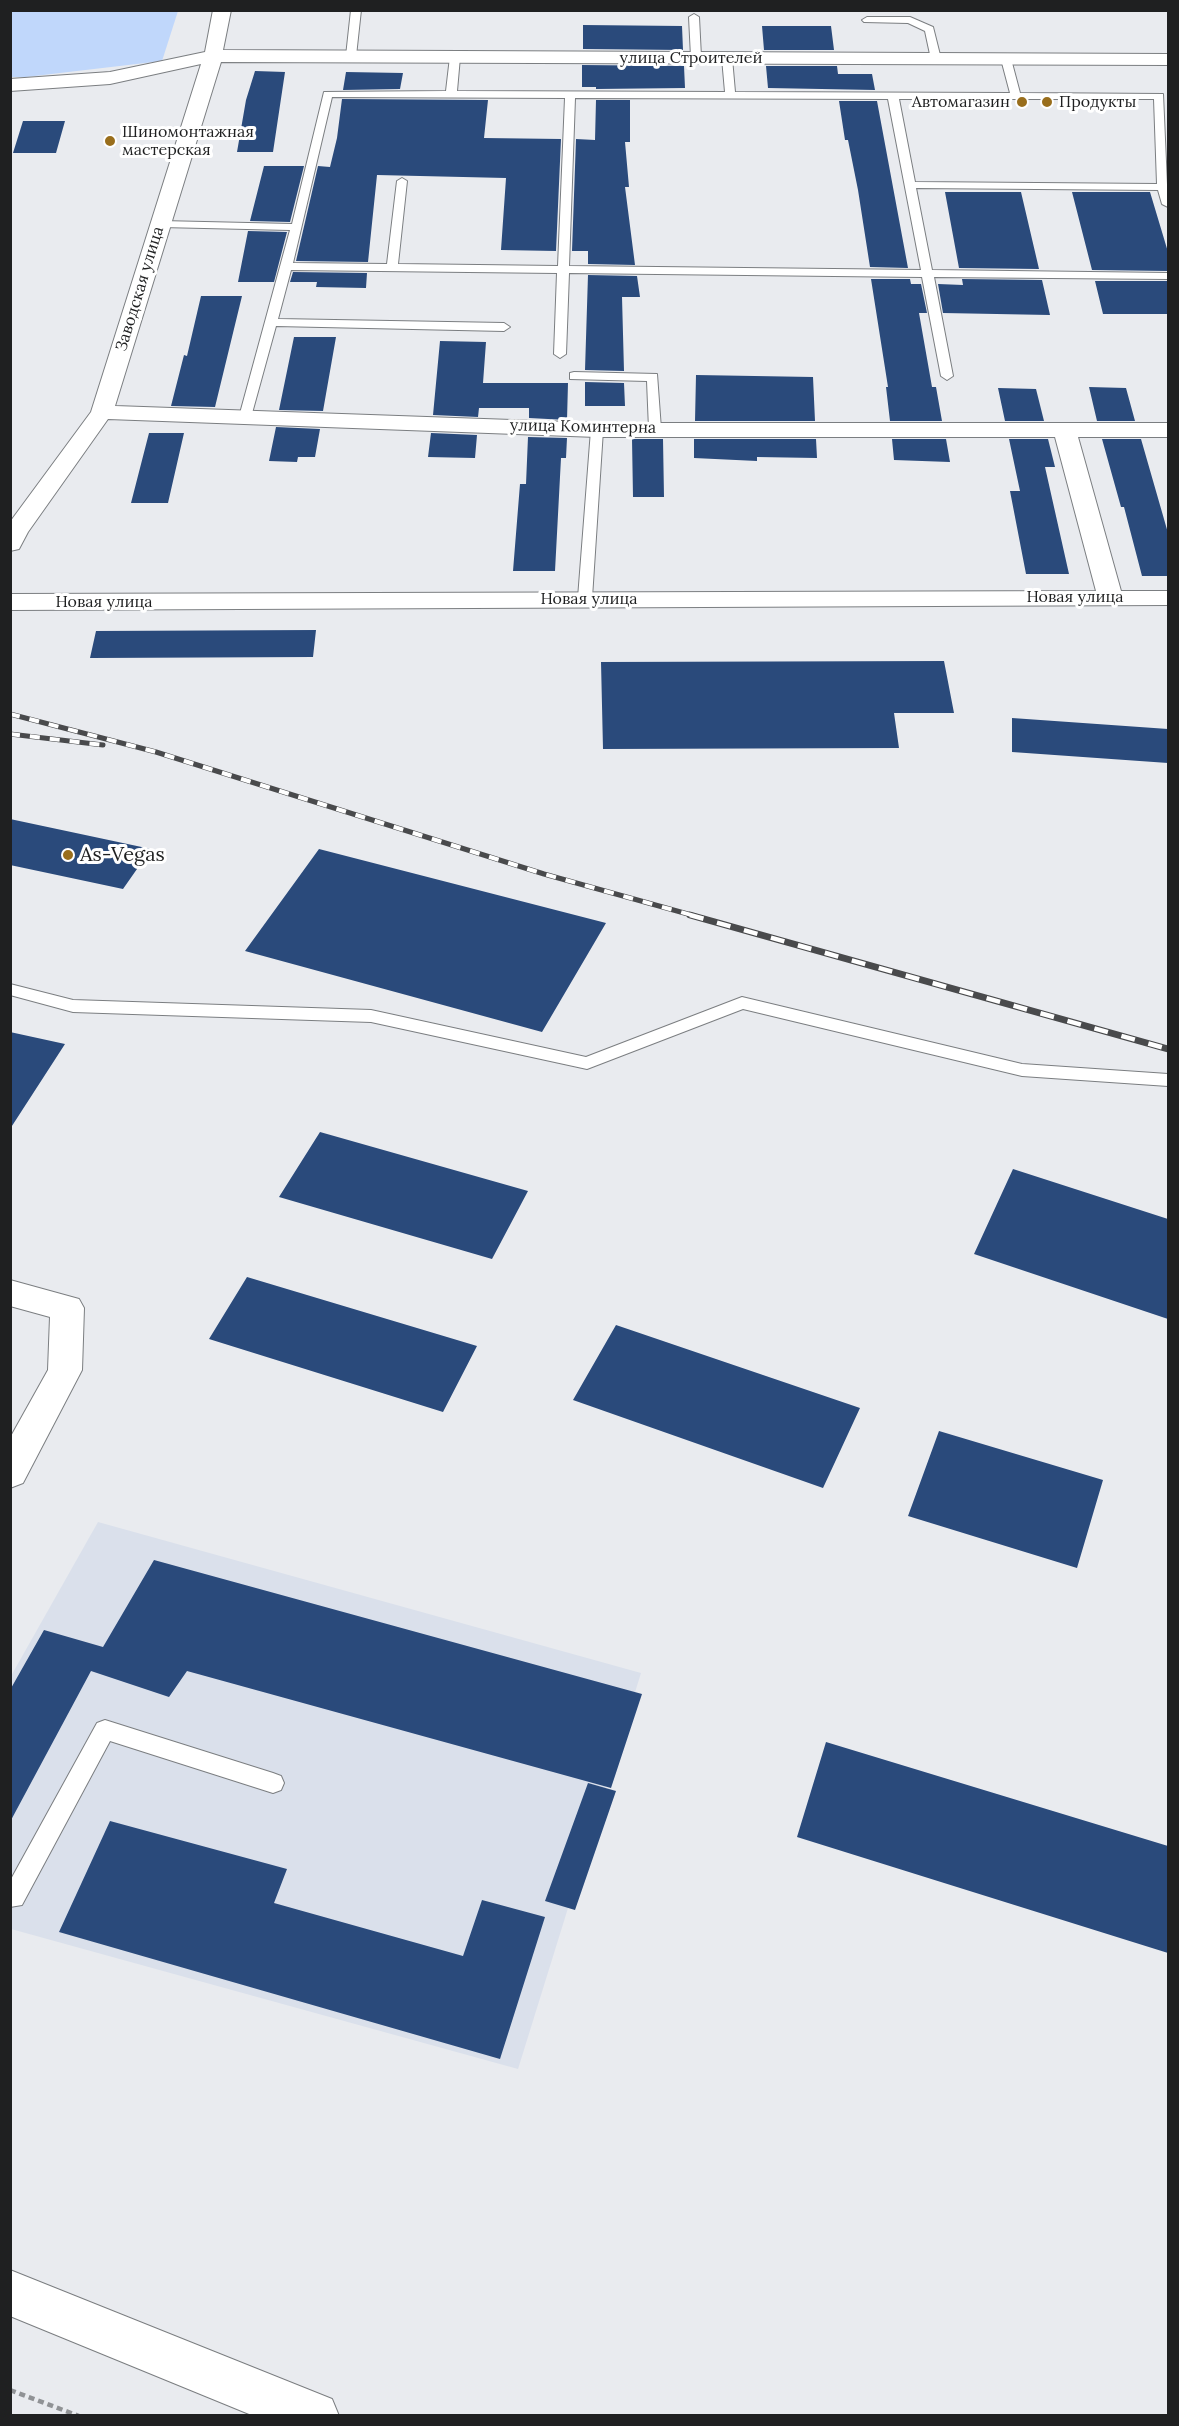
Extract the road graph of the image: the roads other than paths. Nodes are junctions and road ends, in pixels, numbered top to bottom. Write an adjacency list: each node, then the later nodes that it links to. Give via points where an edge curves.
1 (222, 10): 5 (street, Заводская улица)
2 (356, 10): 6 (lane)
3 (694, 17): 8 (lane)
4 (867, 20): 10 (lane, via 918,22 930,29)
5 (213, 56): 6 (street, улица Строителей); 13 (street, улица Строителей, via 110,78); 23 (street, Заводская улица)
6 (351, 56): 7 (street, улица Строителей)
7 (455, 57): 8 (street, улица Строителей); 14 (lane)
8 (696, 57): 9 (street, улица Строителей)
9 (728, 58): 10 (street, улица Строителей); 16 (lane)
10 (936, 58): 11 (street, улица Строителей)
11 (1006, 59): 12 (street, улица Строителей); 18 (lane)
12 (1168, 59)
13 (10, 85)
14 (452, 95): 15 (lane); 24 (lane, via 328,94)
15 (570, 95): 16 (lane); 27 (lane)
16 (730, 96): 17 (lane)
17 (893, 96): 18 (lane); 20 (lane)
18 (1016, 96): 21 (lane, via 1159,96)
19 (402, 181): 26 (lane)
20 (910, 185): 21 (lane); 28 (lane)
21 (1163, 187): 22 (lane)
22 (1168, 204)
23 (160, 224): 24 (lane); 35 (street, Заводская улица)
24 (297, 227): 25 (lane)
25 (286, 266): 26 (lane); 30 (lane)
26 (392, 267): 27 (lane)
27 (563, 268): 28 (lane); 32 (lane)
28 (927, 271): 29 (lane); 34 (lane)
29 (1168, 276)
30 (271, 322): 31 (lane); 36 (lane)
31 (504, 327)
32 (560, 354)
33 (574, 376): 37 (lane, via 653,377)
34 (946, 376)
35 (102, 412): 36 (street, улица Коминтерна); 41 (street, Заводская улица)
36 (245, 417): 38 (street, улица Коминтерна)
37 (655, 429): 38 (street, улица Коминтерна); 40 (street, улица Коминтерна)
38 (597, 430): 43 (lane)
39 (1168, 430): 40 (street, улица Коминтерна)
40 (1065, 431): 42 (street)
41 (10, 544)
42 (1110, 597): 43 (street, Новая улица); 44 (street, Новая улица)
43 (585, 598): 45 (street, Новая улица)
44 (1168, 598)
45 (10, 602)
46 (10, 989): 47 (lane, via 73,1006 371,1016 587,1063 742,1003 1022,1070)
47 (1168, 1080)
48 (10, 1293): 49 (street, via 67,1308 65,1370)
49 (10, 1473)
50 (273, 1783): 51 (lane, via 105,1730 14,1897)
51 (10, 1896)
52 (10, 2293): 53 (street)
53 (315, 2415)

